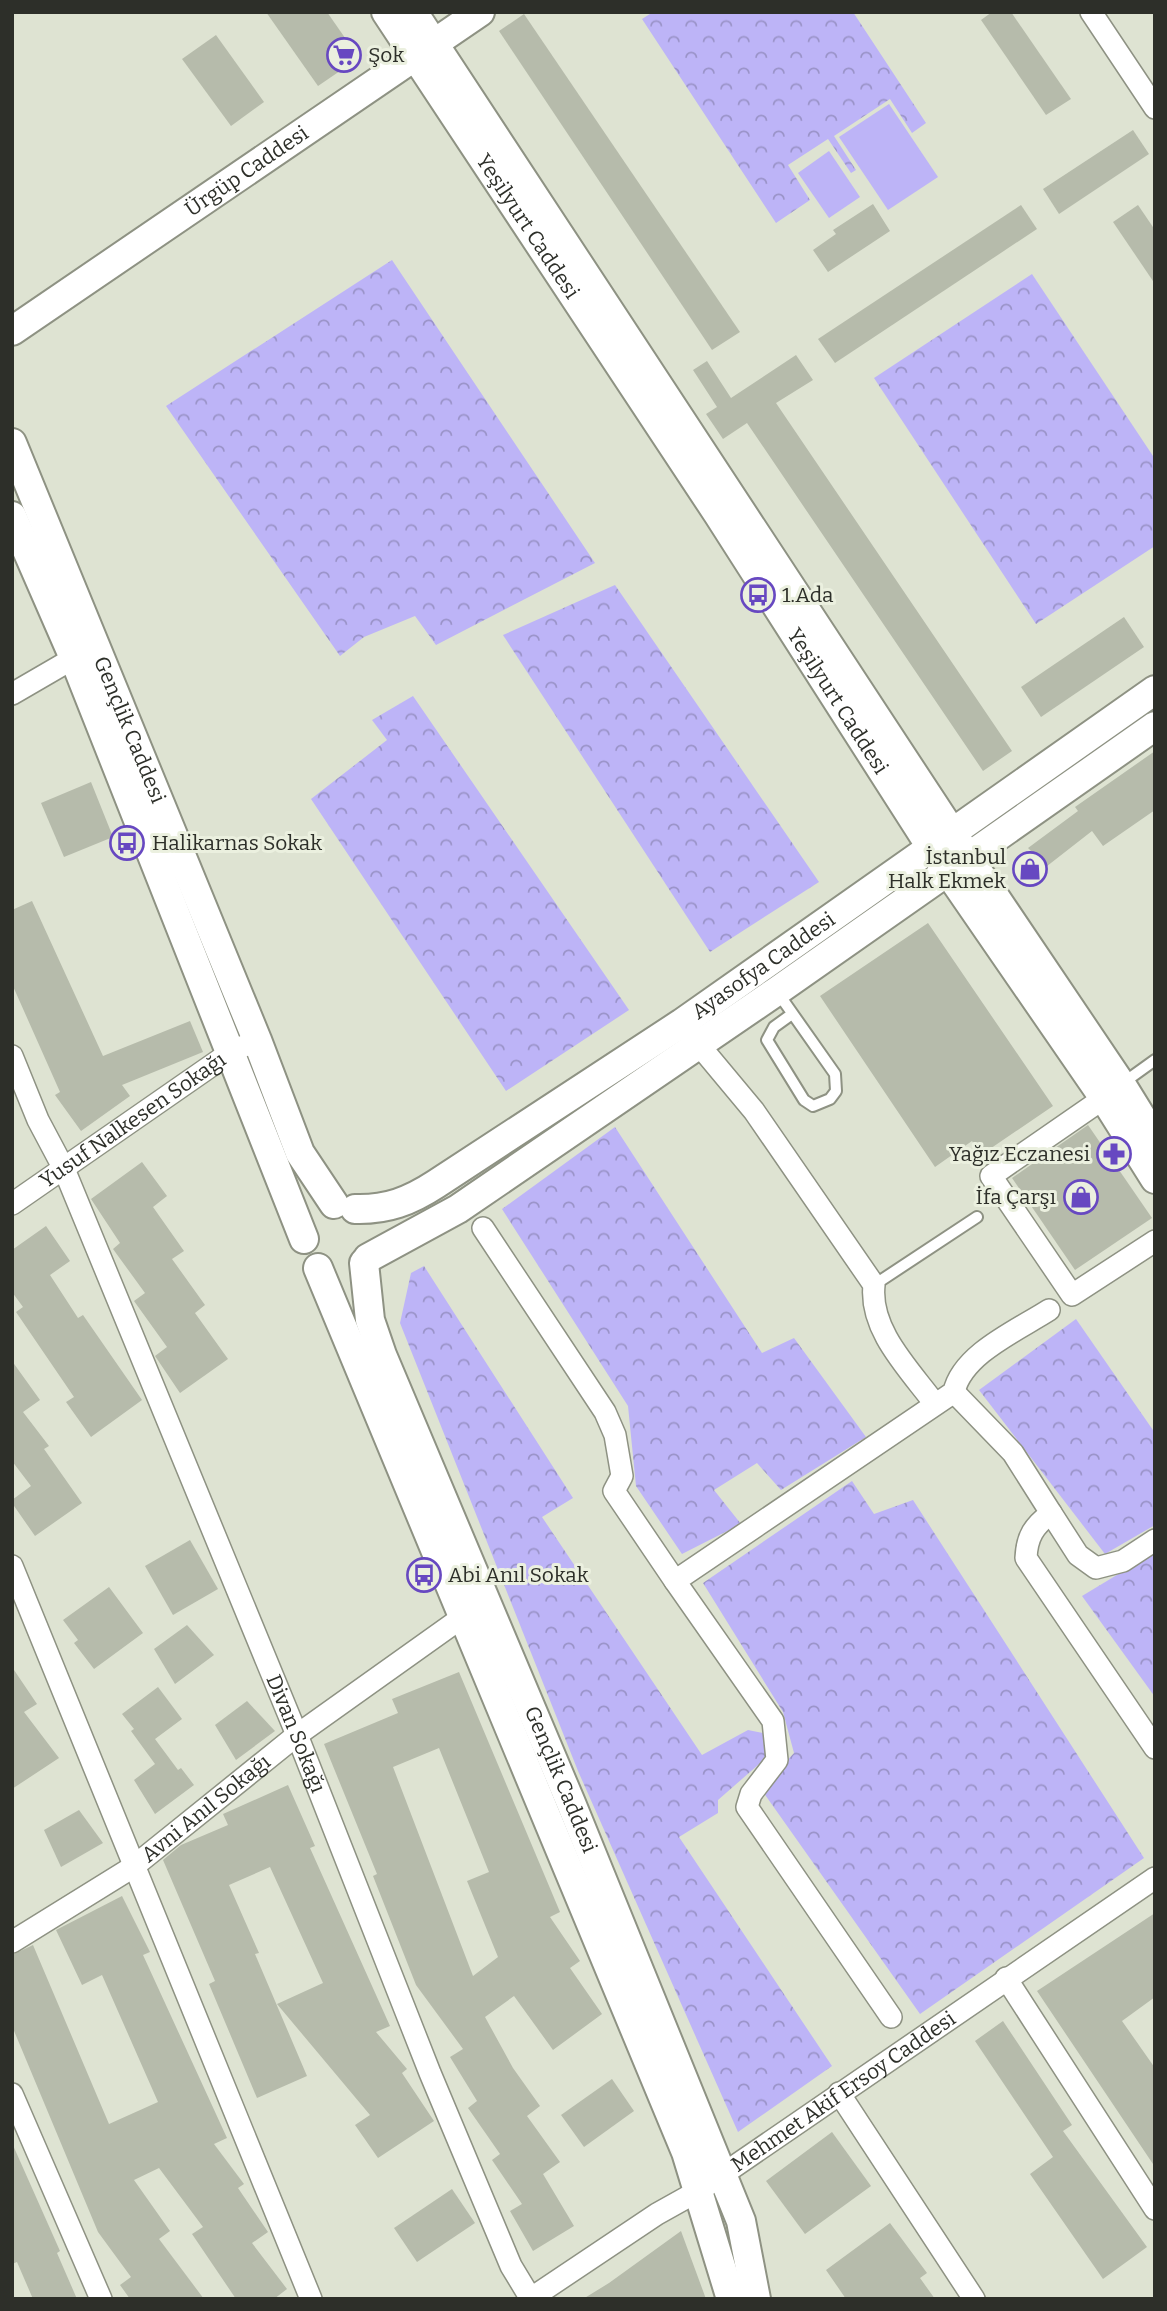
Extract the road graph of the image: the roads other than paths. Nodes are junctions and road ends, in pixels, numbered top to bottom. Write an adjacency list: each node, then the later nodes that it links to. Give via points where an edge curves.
1 (386, 12): 5 (street, Yeşilyurt Caddesi)
2 (413, 12): 5 (street, Yeşilyurt Caddesi)
3 (480, 12): 5 (street, Ürgüp Caddesi)
4 (1091, 12): 6 (street)
5 (425, 52): 7 (street, Ürgüp Caddesi); 14 (street, Yeşilyurt Caddesi)
6 (1155, 108)
7 (12, 331)
8 (12, 443): 18 (street, Gençlik Caddesi)
9 (12, 516): 10 (street, Gençlik Caddesi)
10 (74, 658): 12 (street); 19 (street, Gençlik Caddesi)
11 (1155, 690): 14 (street, Ayasofya Caddesi)
12 (12, 694)
13 (1155, 726): 15 (street, Ayasofya Caddesi)
14 (942, 839): 15 (street, Yeşilyurt Caddesi); 17 (street, Ayasofya Caddesi)
15 (958, 864): 16 (street, Ayasofya Caddesi); 22 (street, Yeşilyurt Caddesi)
16 (784, 1002): 16 (lane, via 835,1074 837,1082 830,1099 820,1104 804,1100 767,1040); 17 (street, Ayasofya Caddesi)
17 (690, 1034): 27 (street, Ayasofya Caddesi, via 417,1196 376,1210); 32 (street, Ayasofya Caddesi, via 458,1209); 34 (street, via 754,1111)
18 (257, 1040): 19 (street, Yusuf Nalkesen Sokağı); 27 (street, Gençlik Caddesi, via 299,1153)
19 (231, 1052): 24 (street, Yusuf Nalkesen Sokağı); 30 (street, Gençlik Caddesi)
20 (12, 1056): 24 (street, Divan Sokağı)
21 (1155, 1060): 22 (lane)
22 (1113, 1091): 23 (street, Yeşilyurt Caddesi); 25 (street, Yeşilyurt Caddesi); 31 (street, via 991,1176 1072,1295)
23 (1155, 1139)
24 (64, 1169): 26 (street, Yusuf Nalkesen Sokağı); 43 (street, Divan Sokağı)
25 (1155, 1179)
26 (12, 1204)
27 (345, 1207): 30 (street, via 313,1216); 32 (street, via 371,1225 373,1236)
28 (977, 1217): 34 (lane)
29 (482, 1228): 41 (street, via 605,1412 615,1434 622,1476 614,1491)
30 (304, 1239): 33 (street, via 305,1250)
31 (1155, 1241)
32 (366, 1260): 33 (street, via 340,1274); 52 (street, Gençlik Caddesi, via 370,1320 382,1355 571,1803)
33 (318, 1268): 42 (street, Gençlik Caddesi)
34 (874, 1284): 37 (street, via 872,1304 885,1336)
35 (1049, 1310): 36 (street, via 977,1358 957,1377)
36 (954, 1392): 37 (street); 38 (street, via 1013,1452)
37 (934, 1404): 41 (street)
38 (1051, 1513): 39 (street, via 1078,1555 1096,1569 1123,1561); 44 (street, via 1035,1524 1026,1542 1026,1558)
39 (1155, 1541)
40 (12, 1566): 45 (street)
41 (676, 1581): 49 (street, via 774,1721 777,1760 751,1794 747,1807)
42 (464, 1616): 43 (street, Avni Anıl Sokağı); 52 (street, Gençlik Caddesi)
43 (297, 1735): 45 (street, Avni Anıl Sokağı); 56 (street, Divan Sokağı, via 430,2073 511,2266)
44 (1155, 1748)
45 (133, 1867): 47 (street, Avni Anıl Sokağı); 55 (street, via 169,1945)
46 (1155, 1878): 48 (street, Mehmet Akif Ersoy Caddesi)
47 (12, 1942)
48 (1006, 1978): 50 (street, Mehmet Akif Ersoy Caddesi); 53 (street)
49 (891, 2017)
50 (839, 2093): 52 (street, Mehmet Akif Ersoy Caddesi); 59 (street)
51 (12, 2094): 54 (street)
52 (710, 2182): 56 (street, Mehmet Akif Ersoy Caddesi); 57 (street, Gençlik Caddesi); 58 (street, Gençlik Caddesi, via 740,2221)
53 (1155, 2209)
54 (101, 2299)
55 (311, 2299)
56 (531, 2299)
57 (731, 2299)
58 (756, 2299)
59 (974, 2299)

